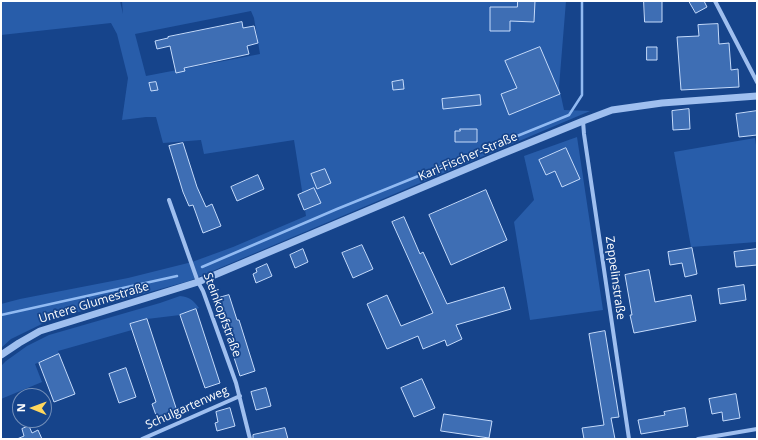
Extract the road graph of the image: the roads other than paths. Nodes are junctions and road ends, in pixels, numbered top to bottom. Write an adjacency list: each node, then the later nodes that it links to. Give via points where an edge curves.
1 (715, 1): 2 (street)
2 (757, 82)
3 (757, 96): 4 (street, Karl-Fischer-Straße, via 662,102 612,110)
4 (583, 121): 6 (street, Karl-Fischer-Straße); 12 (street, Zeppelinstraße)
5 (169, 200): 6 (street, Steinkopfstraße)
6 (197, 279): 7 (street, Untere Glumestraße, via 40,331); 8 (street, Steinkopfstraße)
7 (1, 355)
8 (240, 396): 10 (street, Schulgartenweg); 11 (street, Steinkopfstraße)
9 (757, 429): 13 (street)
10 (142, 439)
11 (250, 439)
12 (629, 439)
13 (698, 439)

